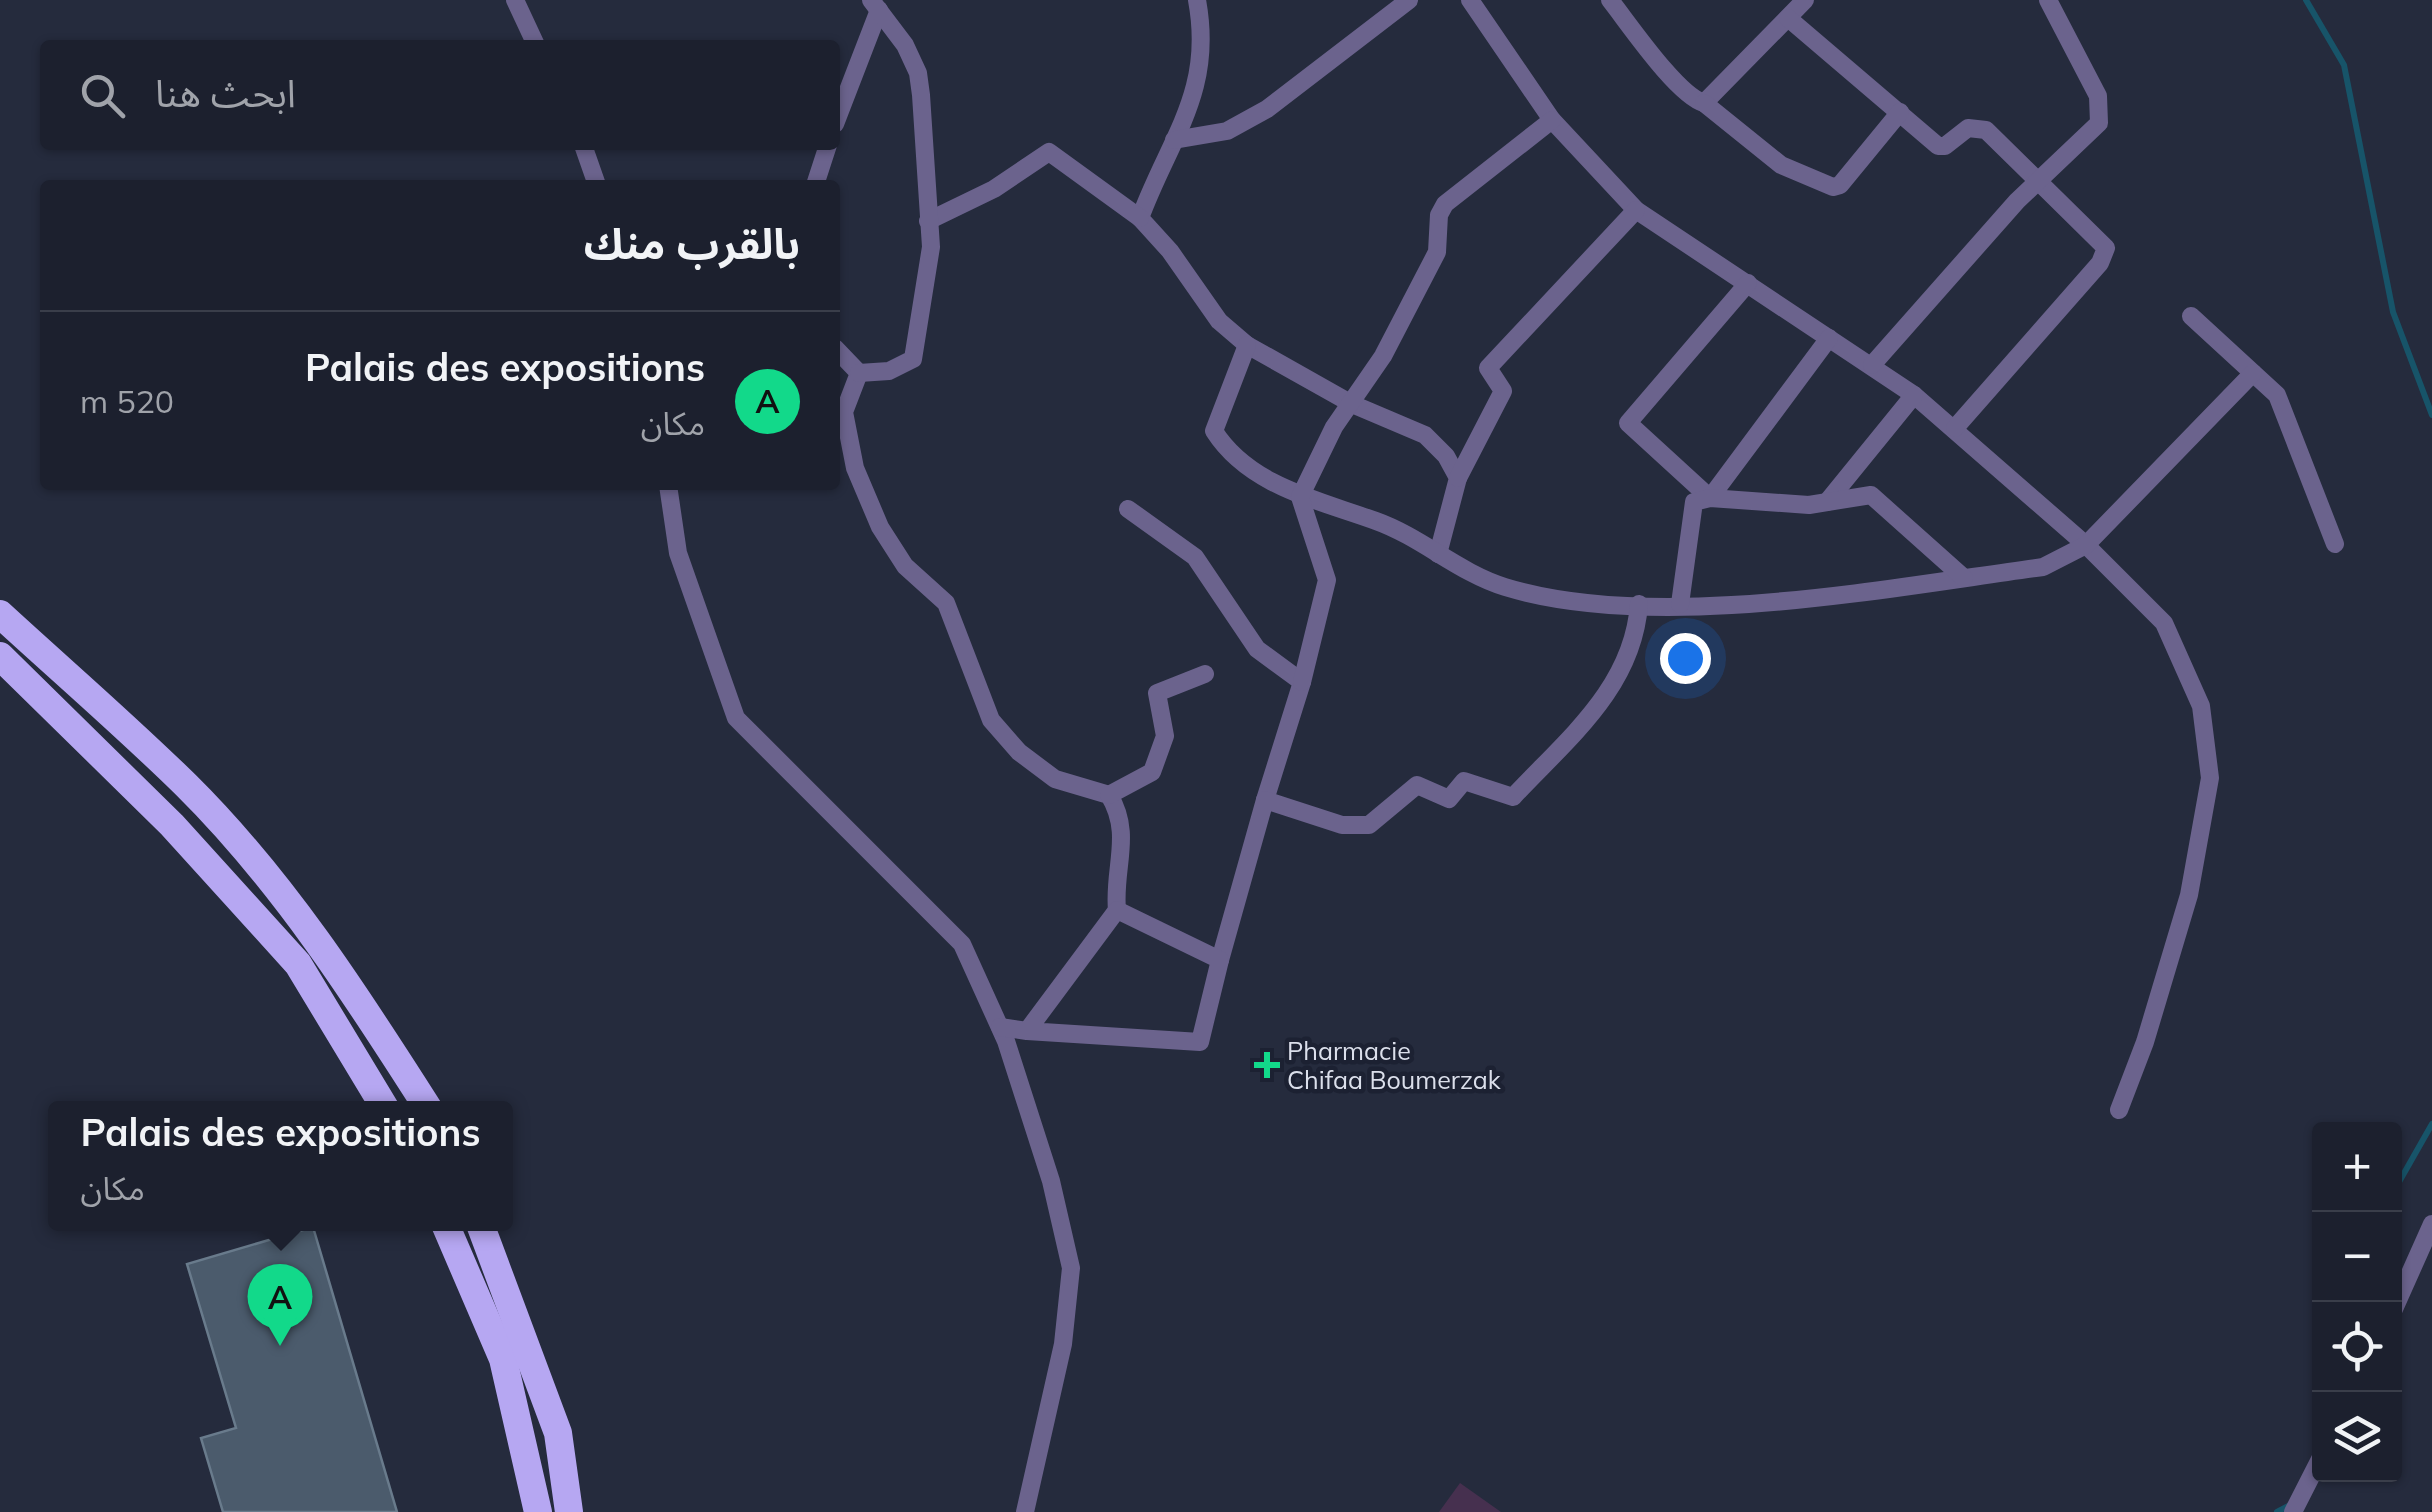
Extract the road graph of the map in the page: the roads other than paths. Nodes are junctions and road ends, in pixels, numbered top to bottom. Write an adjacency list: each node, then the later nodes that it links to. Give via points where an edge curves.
1 (515, 0): 10 (street)
2 (1198, 0): 15 (street, via 1198,88)
3 (1409, 0): 15 (street, via 1267,109 1227,131)
4 (1470, 0): 14 (street)
5 (1610, 0): 11 (street)
6 (1805, 0): 9 (street)
7 (2048, 0): 20 (street, via 2101,111 2099,122)
8 (875, 5): 12 (street); 23 (street, via 918,73)
9 (1788, 18): 11 (street); 13 (street)
10 (534, 40)
11 (1704, 103): 13 (street, via 1781,164 1833,187)
12 (840, 109)
13 (1900, 112): 20 (street, via 1942,148 1968,128 1986,130)
14 (1552, 120): 21 (street); 33 (street, via 1445,204 1437,252)
15 (1174, 140): 22 (street)
16 (585, 150): 18 (street)
17 (826, 150): 19 (street)
18 (595, 180)
19 (816, 180)
20 (2037, 180): 29 (street); 34 (street, via 2106,254)
21 (1636, 210): 24 (street); 35 (street, via 1488,368 1503,391)
22 (1140, 218): 23 (street, via 1049,152); 27 (street, via 1218,321)
23 (928, 221): 30 (street, via 918,350 903,366)
24 (1748, 283): 26 (street); 38 (street, via 1628,423)
25 (2191, 316): 31 (street)
26 (1829, 338): 29 (street); 38 (street)
27 (1247, 345): 33 (street); 37 (street, via 1214,431 1228,454)
28 (840, 353): 30 (street)
29 (1872, 365): 32 (street)
30 (859, 373): 51 (street, via 844,412 855,468 880,527 906,566 946,603 991,720 1055,779)
31 (2253, 373): 41 (street, via 2276,394); 42 (street)
32 (1914, 396): 34 (street); 39 (street)
33 (1352, 404): 35 (street, via 1425,434); 37 (street)
34 (1954, 428): 42 (street)
35 (1458, 478): 43 (street)
36 (669, 490): 55 (street, via 678,553 736,718 962,944)
37 (1300, 497): 43 (street, via 1380,522); 50 (street, via 1327,580)
38 (1710, 498): 39 (street); 46 (street, via 1694,502)
39 (1827, 502): 44 (street, via 1872,496)
40 (1128, 509): 50 (street, via 1195,556 1256,649)
41 (2334, 544)
42 (2086, 545): 44 (street, via 2043,567); 59 (street, via 2164,623 2201,706 2210,778 2189,896)
43 (1438, 554): 45 (street, via 1504,587)
44 (1964, 578): 46 (street, via 1745,604)
45 (1639, 604): 46 (street); 52 (street, via 1637,630 1615,687 1513,797 1464,782 1449,799 1417,784 1369,825 1342,825)
46 (1680, 604)
47 (0, 614): 58 (highway, via 187,786 277,887)
48 (0, 656): 57 (highway, via 172,825 298,964)
49 (1205, 674): 51 (street, via 1157,692 1165,736 1152,772)
50 (1302, 682): 52 (street)
51 (1109, 795): 53 (street, via 1121,814)
52 (1265, 800): 54 (street)
53 (1117, 910): 54 (street); 56 (street)
54 (1220, 960): 56 (street, via 1200,1042)
55 (1000, 1028): 56 (street); 67 (street, via 1052,1181 1071,1268 1062,1344)
56 (1027, 1031)
57 (381, 1101)
58 (424, 1101)
59 (2119, 1110)
60 (2432, 1224): 63 (street)
61 (448, 1231): 65 (highway, via 503,1359)
62 (483, 1231): 66 (highway, via 558,1433)
63 (2397, 1302)
64 (2312, 1475): 68 (street)
65 (538, 1512)
66 (569, 1512)
67 (1025, 1512)
68 (2293, 1512)

